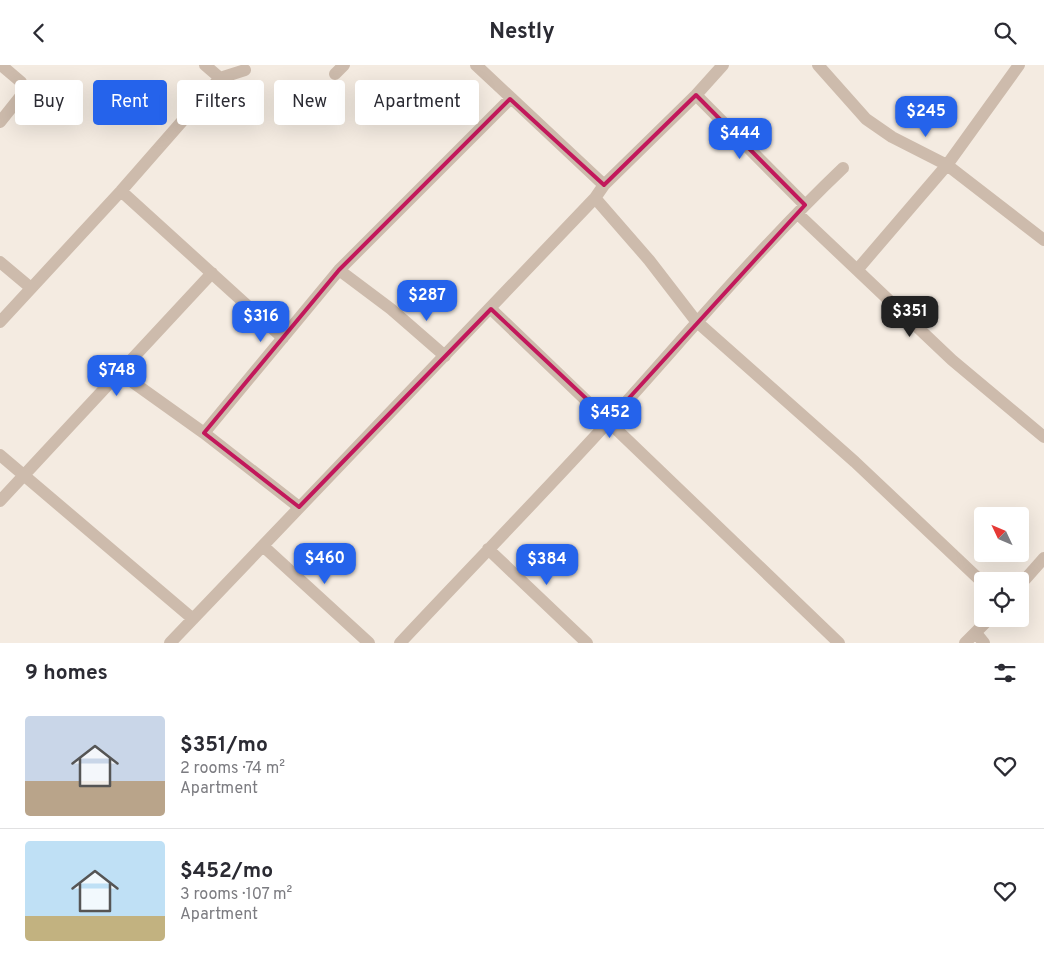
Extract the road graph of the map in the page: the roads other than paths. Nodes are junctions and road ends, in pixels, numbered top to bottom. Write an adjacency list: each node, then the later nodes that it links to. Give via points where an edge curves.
1 (1, 65): 11 (street, via 21,82 24,92)
2 (205, 65): 8 (street)
3 (476, 65): 10 (street)
4 (723, 65): 9 (street)
5 (818, 65): 12 (street, via 866,119 892,137)
6 (1019, 65): 12 (street)
7 (245, 71): 8 (street)
8 (220, 78): 15 (street)
9 (696, 95): 14 (street); 17 (street)
10 (510, 99): 14 (street); 20 (street)
11 (0, 122)
12 (947, 165): 18 (street); 21 (street)
13 (843, 168): 17 (street)
14 (604, 185): 16 (street)
15 (121, 191): 22 (street); 23 (street)
16 (595, 198): 24 (street); 25 (street)
17 (801, 210): 21 (street); 25 (street)
18 (1044, 240)
19 (0, 262): 23 (street)
20 (339, 270): 27 (street); 28 (street)
21 (857, 270): 32 (street, via 952,360)
22 (212, 273): 27 (street); 29 (street)
23 (30, 288): 26 (street)
24 (491, 309): 28 (street); 30 (street)
25 (696, 321): 30 (street); 40 (street, via 855,462)
26 (0, 322)
27 (283, 338): 31 (street)
28 (445, 356): 36 (street)
29 (120, 373): 31 (street); 34 (street)
30 (609, 420): 38 (street); 49 (street)
31 (204, 433): 36 (street)
32 (1044, 437)
33 (0, 455): 34 (street)
34 (24, 476): 35 (street); 42 (street)
35 (0, 501)
36 (299, 507): 37 (street)
37 (263, 545): 42 (street); 46 (street)
38 (488, 549): 47 (street); 48 (street)
39 (1044, 558): 41 (street)
40 (974, 574)
41 (1029, 575)
42 (193, 619): 45 (street)
43 (982, 627): 44 (street)
44 (976, 633): 50 (street); 51 (street)
45 (170, 643)
46 (370, 643)
47 (400, 643)
48 (586, 643)
49 (839, 643)
50 (965, 643)
51 (984, 643)

